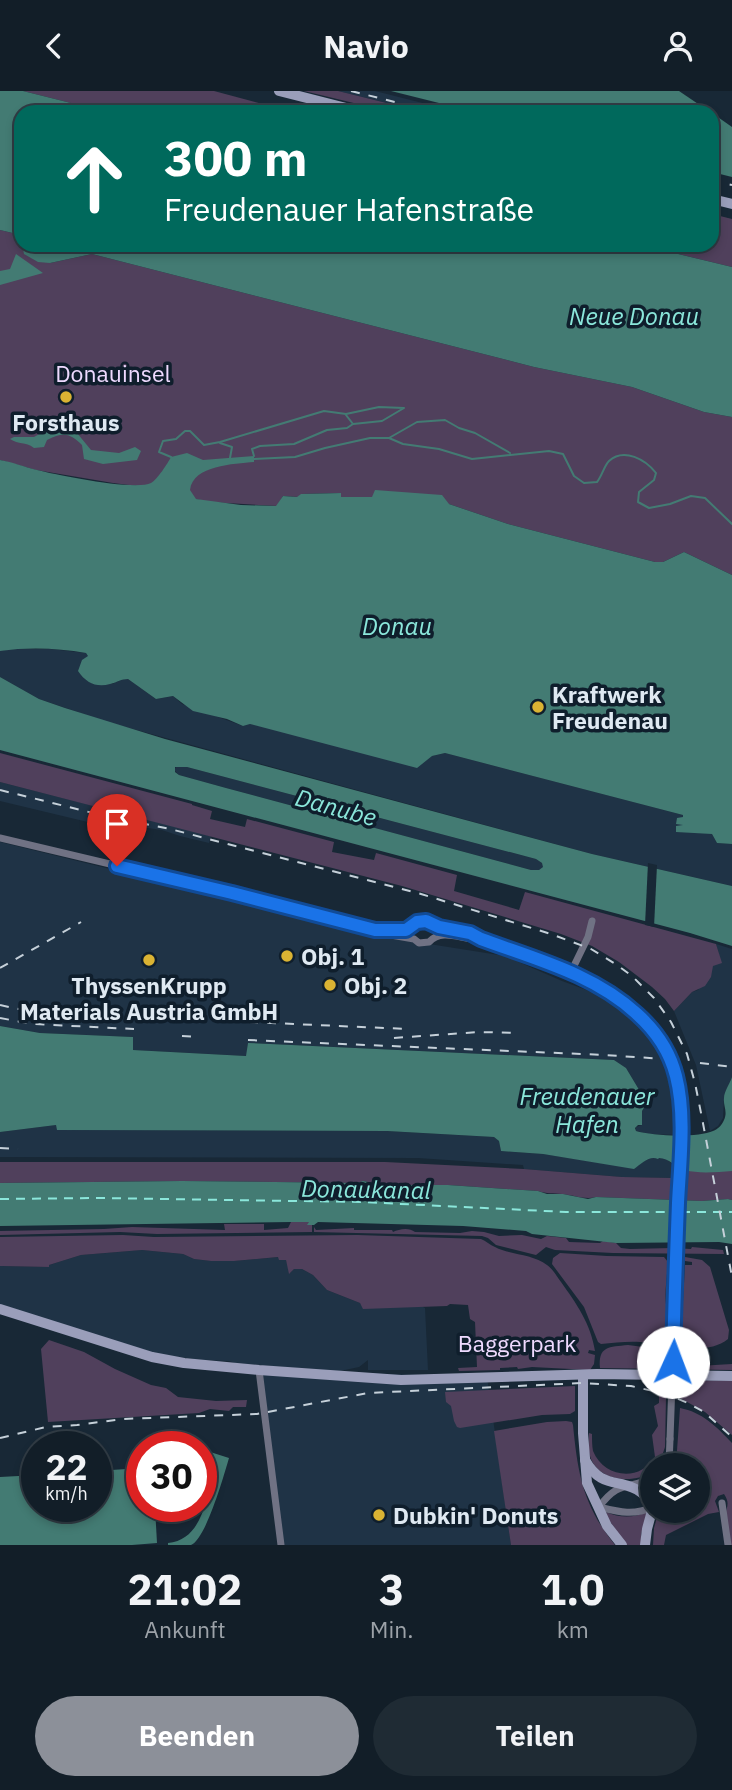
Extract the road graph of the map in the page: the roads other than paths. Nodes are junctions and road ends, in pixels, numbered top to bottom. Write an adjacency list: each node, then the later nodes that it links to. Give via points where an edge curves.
1 (279, 91): 2 (street)
2 (334, 105)
3 (0, 838): 7 (street)
4 (592, 921): 11 (street)
5 (432, 924): 6 (street, via 421,920); 8 (street); 10 (street)
6 (413, 926): 7 (street); 9 (street)
7 (375, 930): 9 (street)
8 (433, 937): 9 (street, via 425,943); 10 (street)
9 (414, 939)
10 (481, 939): 11 (street)
11 (571, 972): 16 (street, bridge, via 636,1013 669,1056 676,1075 679,1185)
12 (0, 1309): 13 (street, via 152,1357)
13 (259, 1370): 14 (street, via 401,1380); 25 (street)
14 (583, 1374): 15 (street); 17 (street)
15 (732, 1376)
16 (669, 1453)
17 (584, 1459): 19 (street, via 597,1475); 22 (street, via 587,1483)
18 (640, 1483): 19 (street)
19 (625, 1486): 20 (street); 22 (street)
20 (640, 1493)
21 (722, 1503): 28 (street)
22 (599, 1507): 23 (street, via 629,1514); 26 (street)
23 (640, 1511)
24 (649, 1523): 27 (street)
25 (281, 1545)
26 (622, 1545)
27 (645, 1545)
28 (728, 1545)

